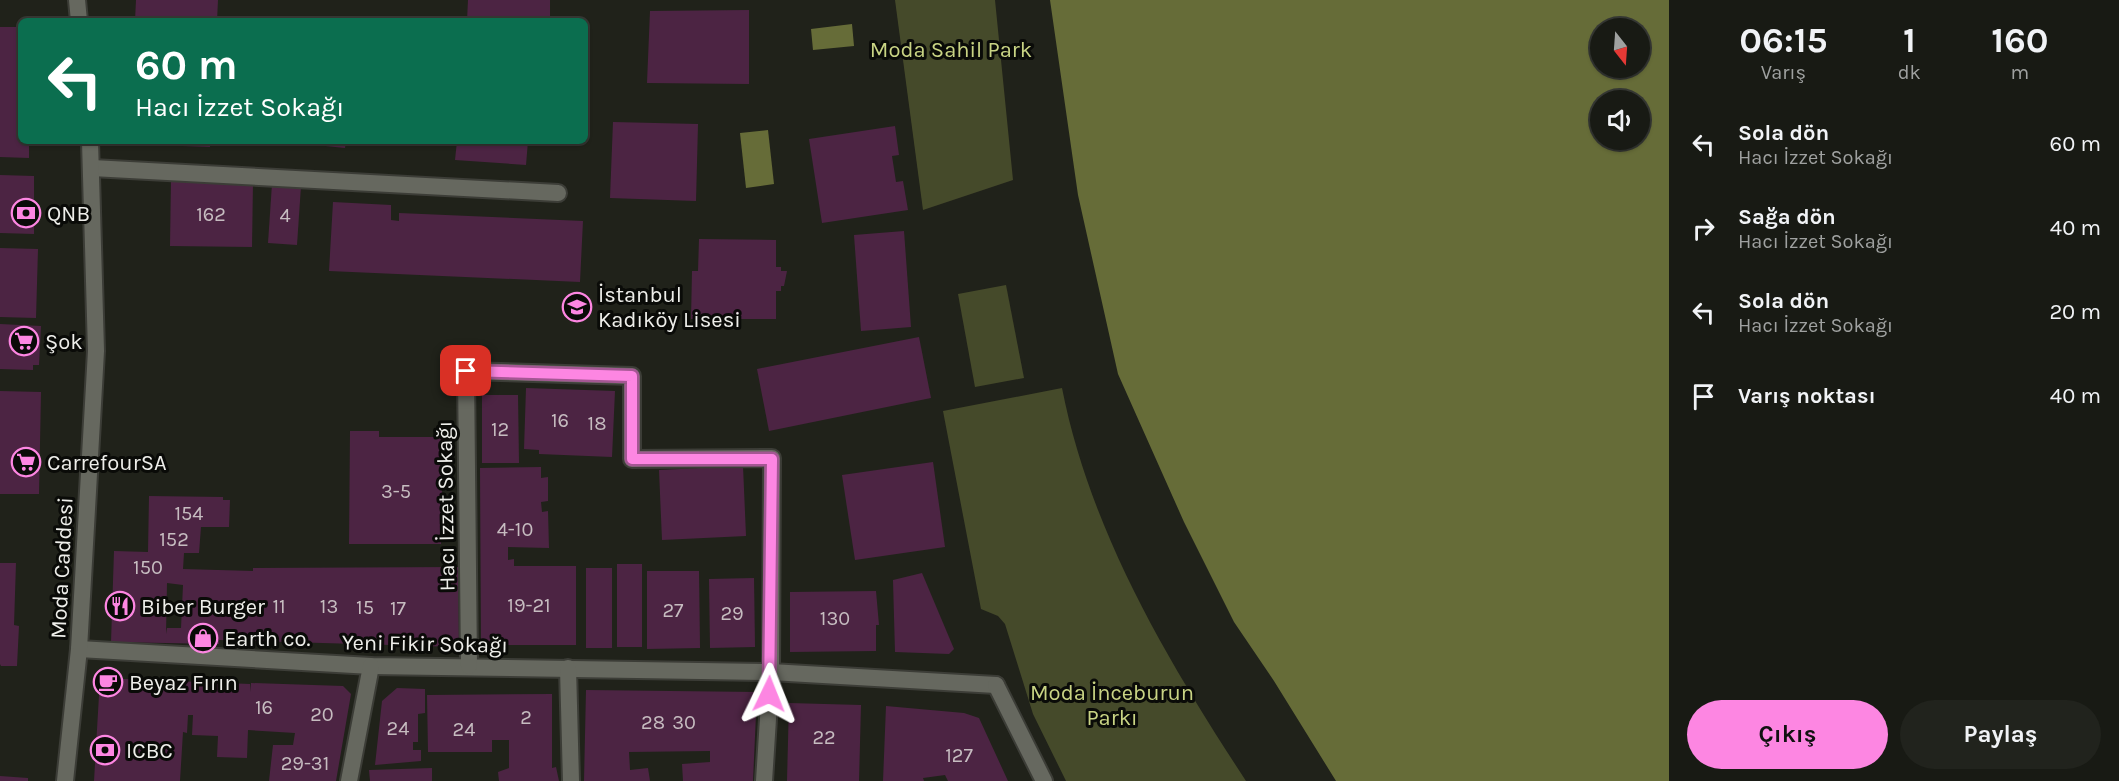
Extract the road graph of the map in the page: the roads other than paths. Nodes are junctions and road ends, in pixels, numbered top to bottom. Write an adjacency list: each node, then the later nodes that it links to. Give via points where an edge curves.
1 (77, 0): 2 (street)
2 (79, 18)
3 (90, 144): 4 (street, Moda Caddesi)
4 (92, 168): 5 (street); 6 (street, Moda Caddesi, via 96,351)
5 (558, 193)
6 (79, 648): 7 (street, Yeni Fikir Sokağı); 11 (street, Moda Caddesi)
7 (371, 666): 8 (street, Yeni Fikir Sokağı); 12 (street)
8 (469, 666): 9 (street, Yeni Fikir Sokağı); 10 (street, Hacı İzzet Sokağı, via 466,371 632,376 632,459 772,459)
9 (568, 668): 10 (street, Yeni Fikir Sokağı); 13 (street)
10 (771, 672): 14 (street); 15 (street, Yeni Fikir Sokağı, via 996,685)
11 (64, 781)
12 (349, 781)
13 (571, 781)
14 (764, 781)
15 (1044, 781)

